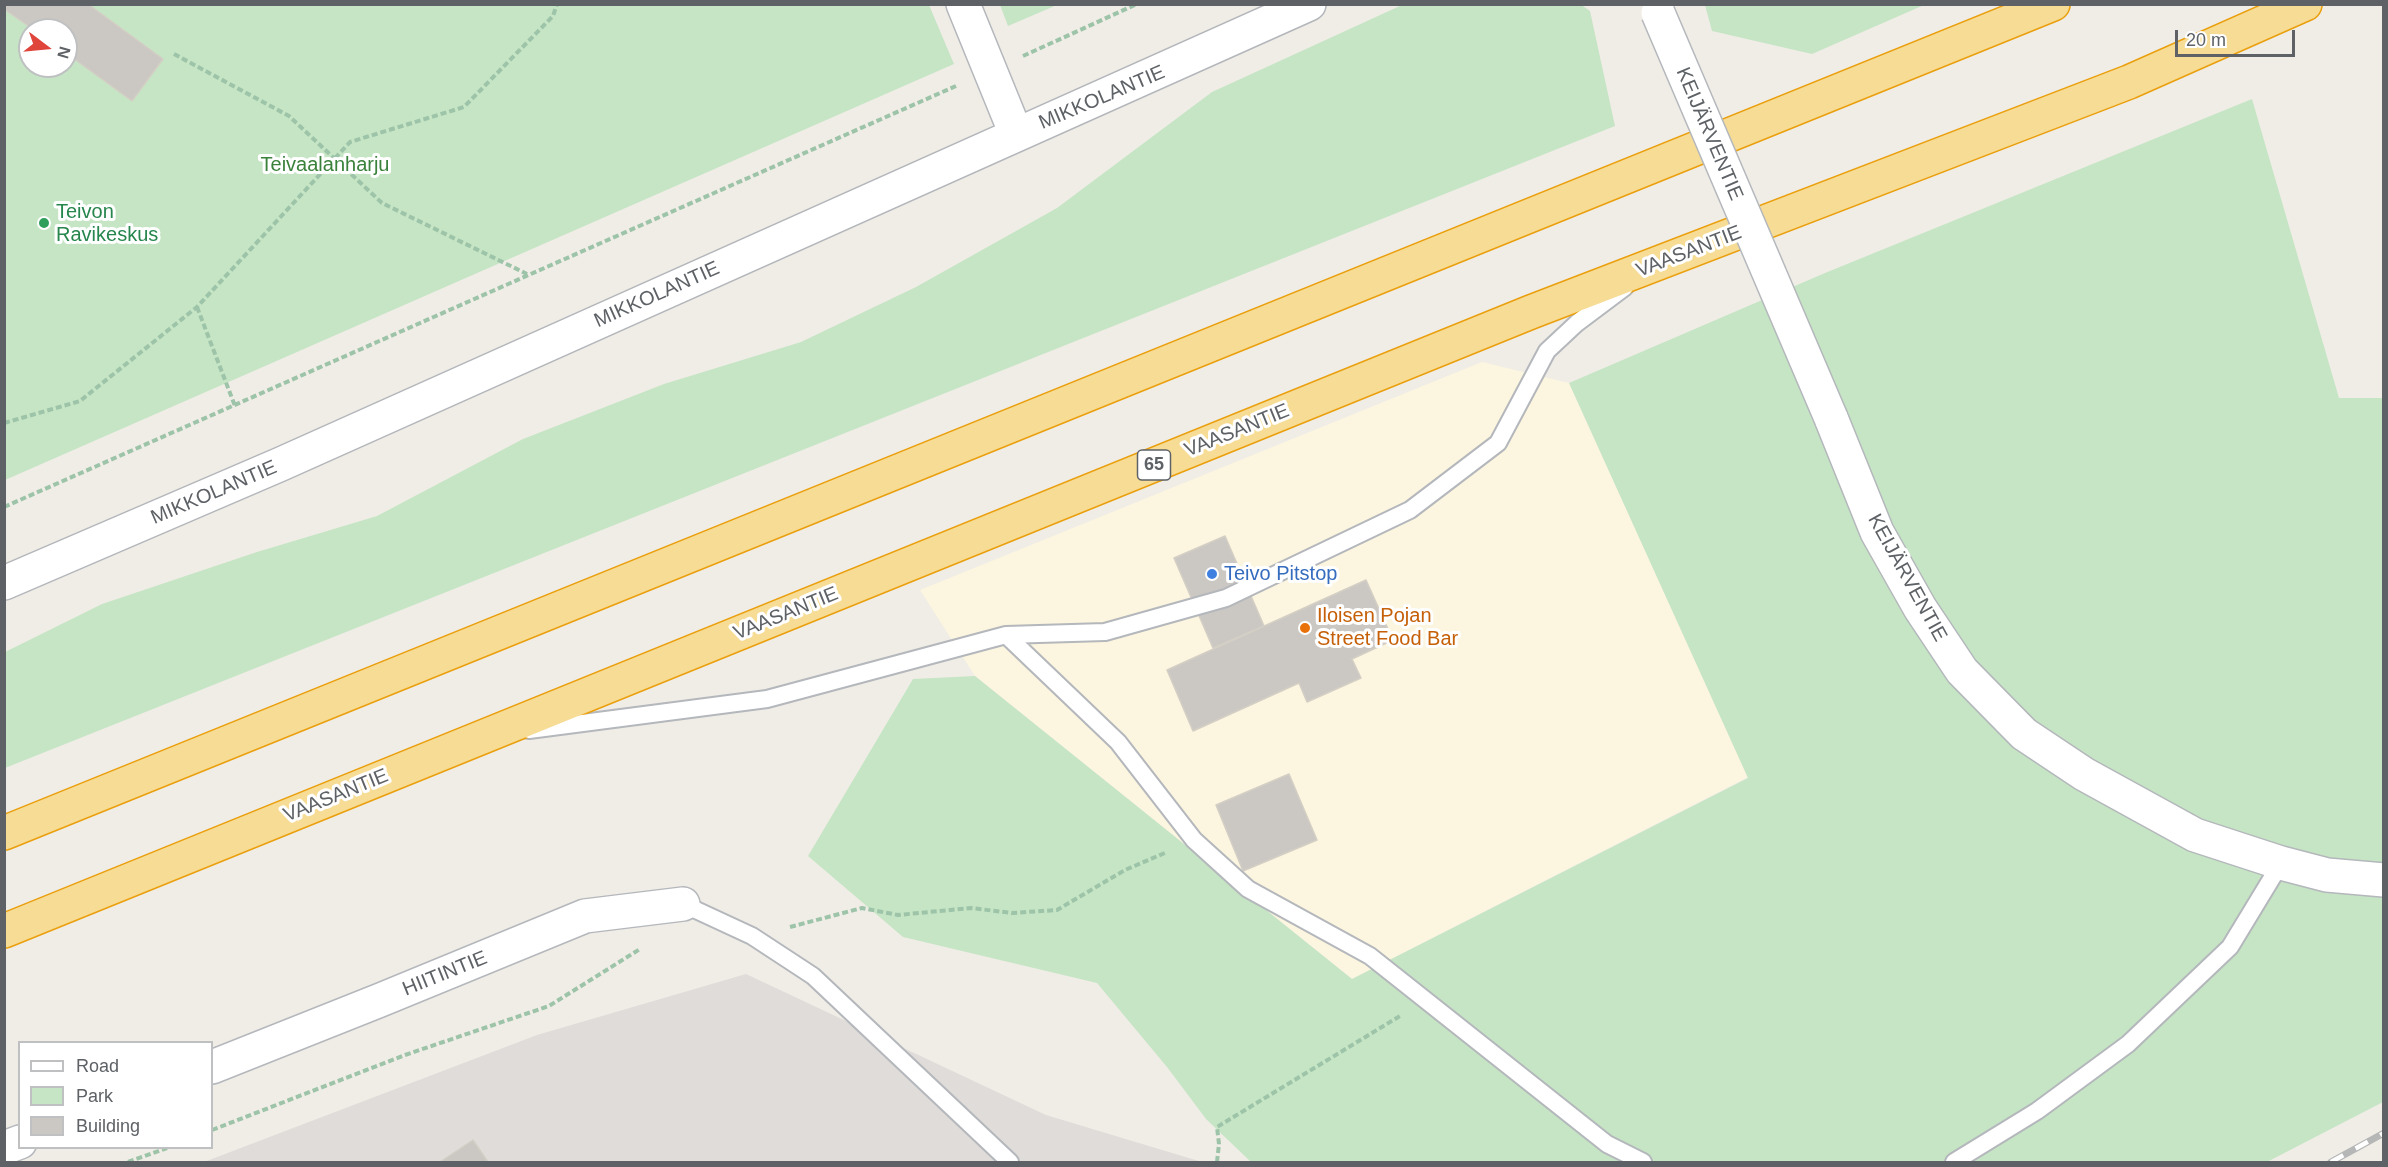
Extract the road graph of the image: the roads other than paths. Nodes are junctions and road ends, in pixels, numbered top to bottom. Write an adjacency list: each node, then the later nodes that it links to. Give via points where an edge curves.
1 (963, 4): 6 (street)
2 (1309, 4): 6 (street, MIKKOLANTIE)
3 (2053, 4): 11 (highway)
4 (2304, 4): 7 (highway, VAASANTIE / 65, via 2129,82)
5 (1656, 9): 12 (street, KEIJÄRVENTIE, bridge, via 1877,532 1920,609 1962,671 2024,734 2084,774 2195,835)
6 (1016, 134): 8 (street, MIKKOLANTIE, via 281,464)
7 (1654, 265): 9 (lane, via 1577,323 1547,351 1498,443 1410,510 1226,598 1105,632); 10 (highway, VAASANTIE / 65)
8 (4, 583)
9 (1006, 635): 10 (lane, via 767,699); 18 (lane, via 1118,742 1194,840 1248,889 1370,956 1607,1144)
10 (486, 735): 15 (highway, VAASANTIE / 65)
11 (4, 833)
12 (2281, 863): 13 (street, KEIJÄRVENTIE, via 2327,875); 19 (lane, via 2230,947 2128,1044 2037,1111)
13 (2384, 880)
14 (684, 904): 16 (street, HIITINTIE, via 585,916); 17 (lane, via 752,936 813,976)
15 (4, 931)
16 (213, 1067)
17 (1010, 1162)
18 (1643, 1162)
19 (1954, 1162)

